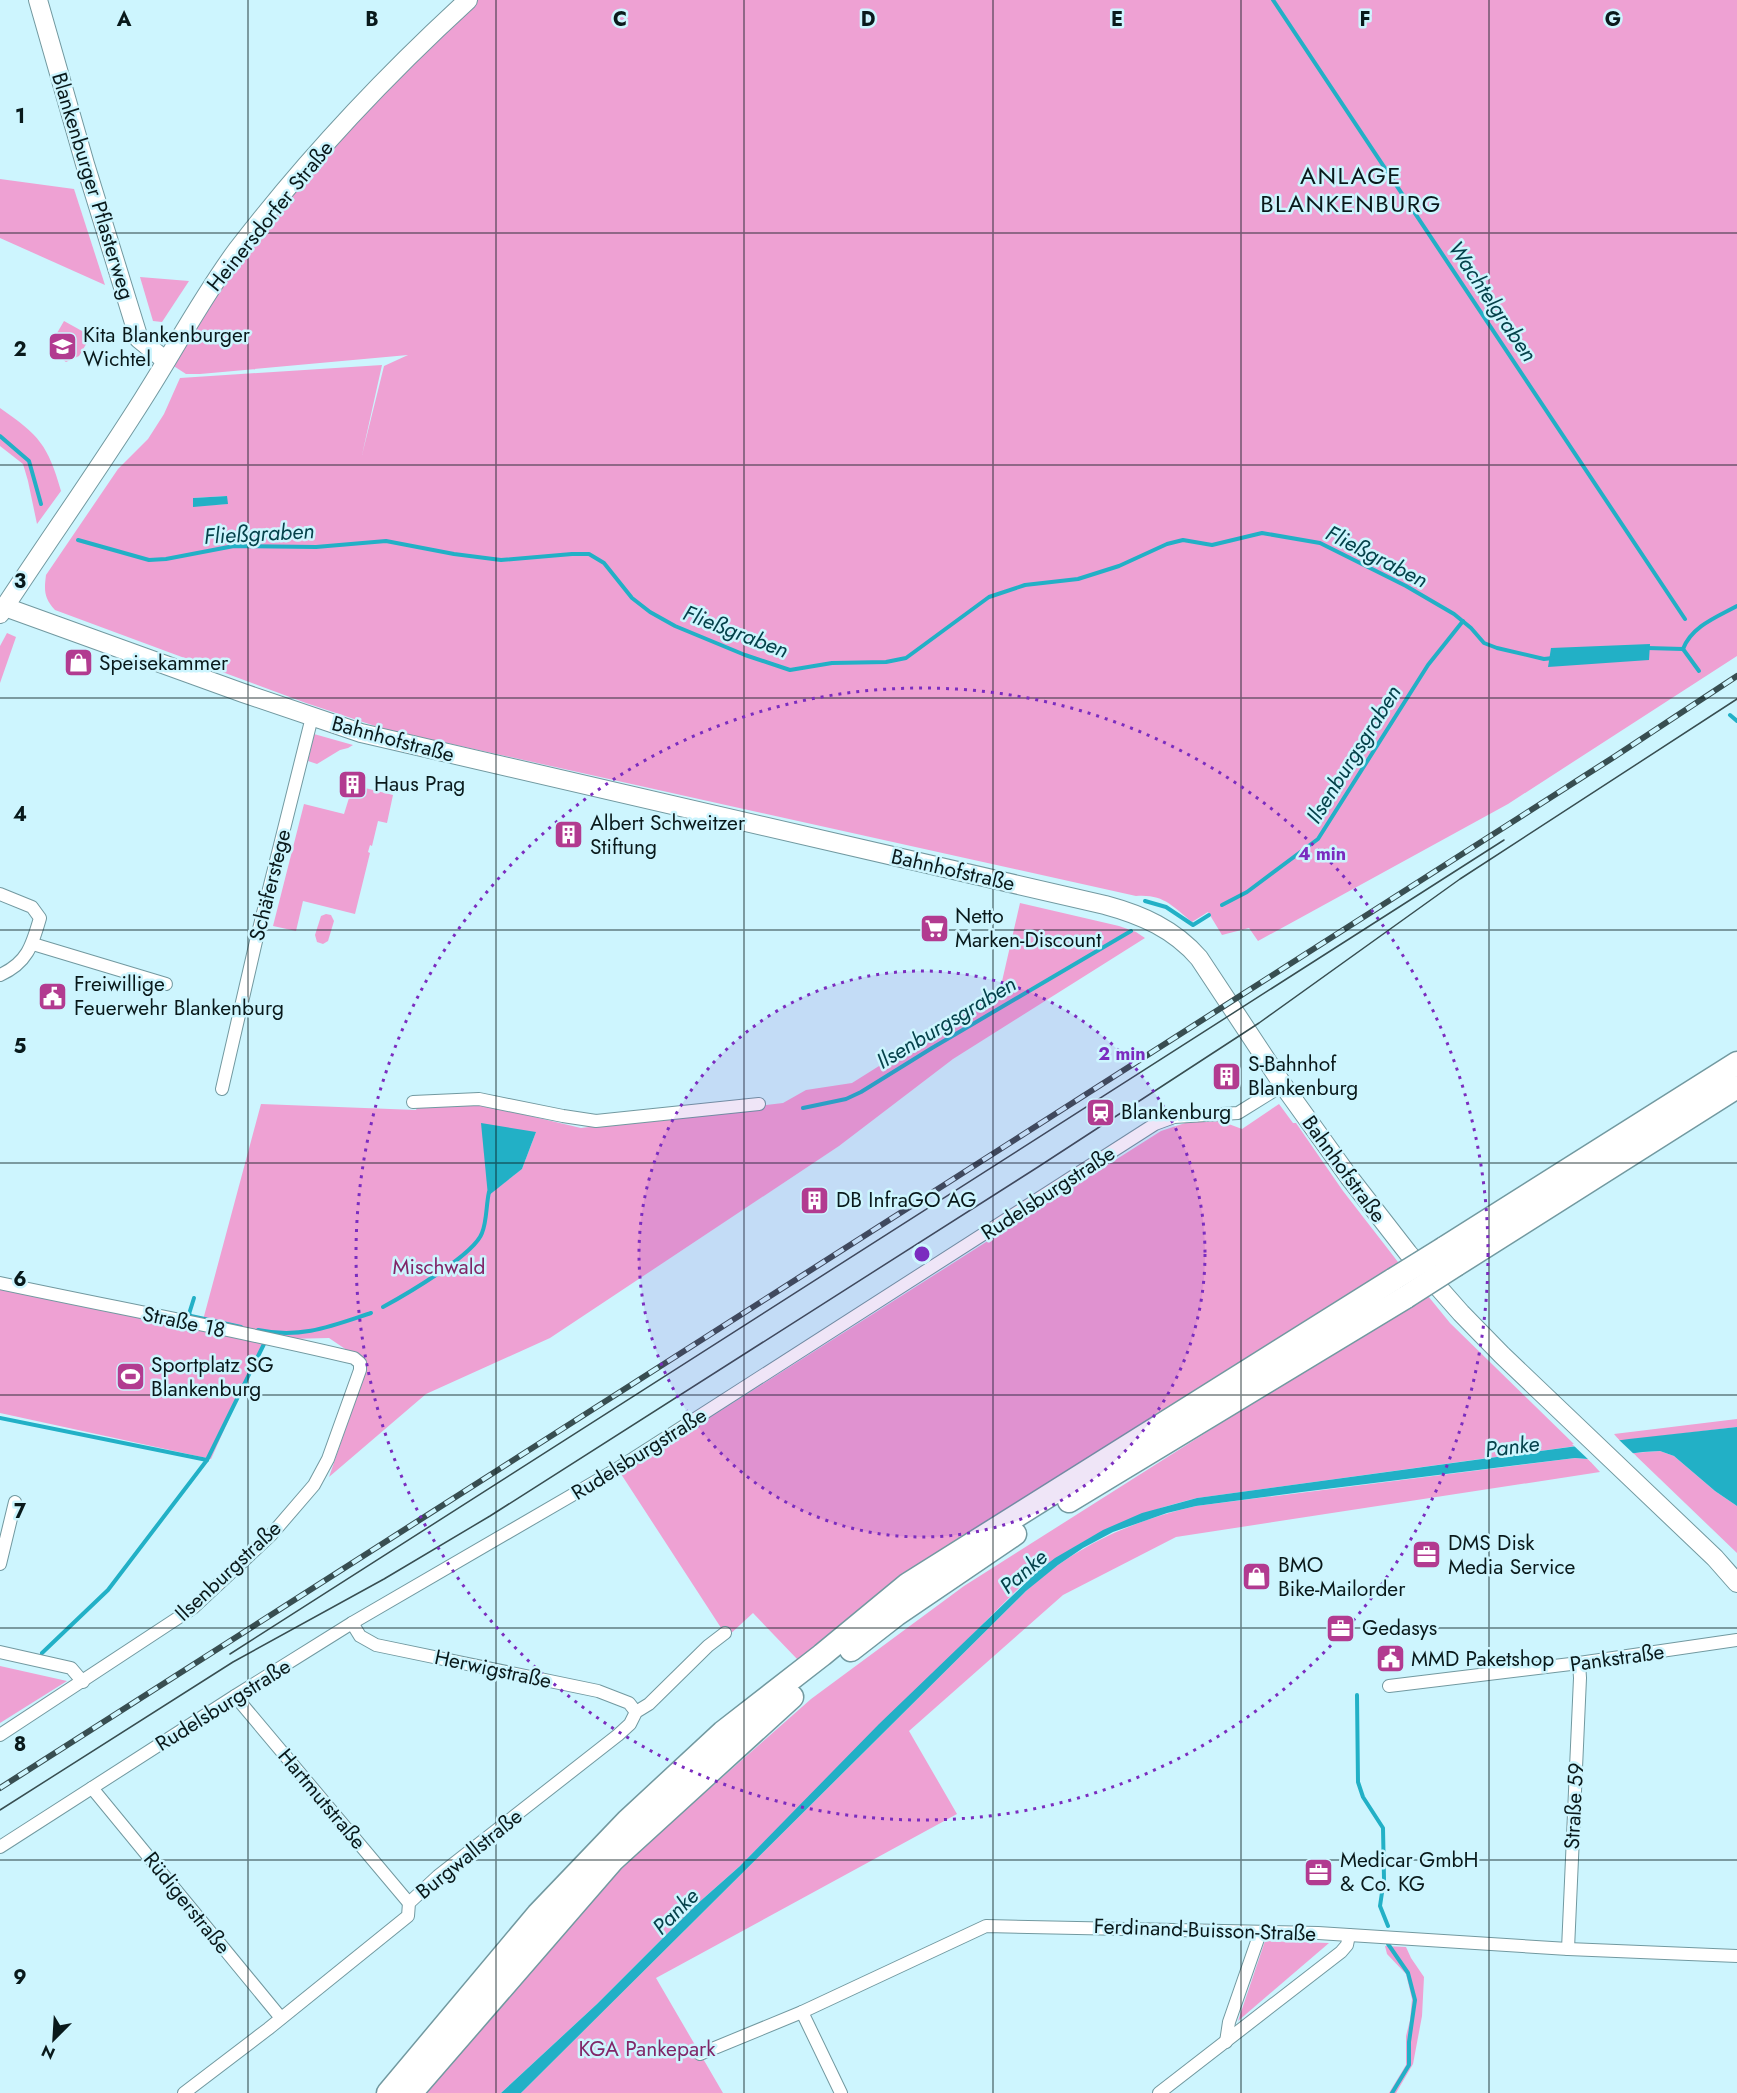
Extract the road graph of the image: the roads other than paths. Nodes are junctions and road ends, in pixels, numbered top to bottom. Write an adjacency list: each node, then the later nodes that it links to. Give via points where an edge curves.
1 (38, 0): 3 (main road, Blankenburger Pflasterweg, via 139,339)
2 (468, 0): 3 (main road, Heinersdorfer Straße, via 377,87 269,210 212,285)
3 (166, 361): 4 (main road, Heinersdorfer Straße)
4 (2, 611): 5 (main road, Bahnhofstraße)
5 (312, 717): 11 (main road, Bahnhofstraße, via 443,753 1140,915 1186,943 1200,958); 13 (street, Schäferstege)
6 (0, 894): 7 (street, via 32,907 40,918)
7 (33, 944): 8 (street, via 16,968); 9 (street)
8 (0, 975)
9 (166, 984)
10 (1737, 1063): 16 (highway)
11 (1283, 1085): 22 (main road, Bahnhofstraße, via 1415,1261 1473,1326); 23 (street, Rudelsburgstraße, via 1238,1113 1174,1117 1155,1124 621,1467)
12 (1737, 1087): 16 (highway)
13 (222, 1089)
14 (413, 1102): 15 (street, via 478,1099 596,1120)
15 (759, 1104)
16 (1450, 1256): 18 (highway, bridge)
17 (0, 1283): 19 (street, Straße 18, via 354,1358 360,1363)
18 (1400, 1288): 45 (highway, via 908,1584 723,1732 627,1821 538,1914); 46 (highway, via 1020,1531 896,1615 782,1705 613,1860)
19 (360, 1370): 28 (street, Ilsenburgstraße, via 328,1459 314,1485 285,1519 193,1608)
20 (15, 1502): 21 (street)
21 (0, 1564)
22 (1737, 1583)
23 (352, 1623): 30 (street, Rudelsburgstraße); 31 (street, Herwigstraße, via 360,1636 376,1645 598,1691 629,1703)
24 (725, 1633): 31 (street, Burgwallstraße)
25 (1737, 1640): 27 (street, Pankstraße)
26 (0, 1652): 28 (street, via 71,1668)
27 (1579, 1663): 29 (street, Pankstraße); 38 (street, Straße 59)
28 (83, 1682): 32 (street, Ilsenburgstraße)
29 (1389, 1686)
30 (235, 1696): 33 (street, Rudelsburgstraße); 35 (street, Hartmutstraße)
31 (636, 1712): 35 (street, Burgwallstraße, via 618,1735)
32 (0, 1735)
33 (92, 1788): 34 (street, Rudelsburgstraße); 41 (street, Rüdigerstraße)
34 (0, 1847)
35 (409, 1903): 41 (street, Burgwallstraße, via 408,1916)
36 (1260, 1933): 37 (street, Ferdinand-Buisson-Straße); 40 (street, Ferdinand-Buisson-Straße, via 986,1926); 42 (street, via 1229,2022)
37 (1349, 1935): 38 (street, Ferdinand-Buisson-Straße); 42 (street, via 1341,1952)
38 (1568, 1949): 39 (street, Ferdinand-Buisson-Straße)
39 (1737, 1956)
40 (802, 2012): 43 (street, Ferdinand-Buisson-Straße); 47 (street)
41 (281, 2018): 44 (street, Burgwallstraße)
42 (1226, 2042): 48 (street)
43 (700, 2054)
44 (184, 2093)
45 (388, 2093)
46 (411, 2093)
47 (841, 2093)
48 (1159, 2093)

